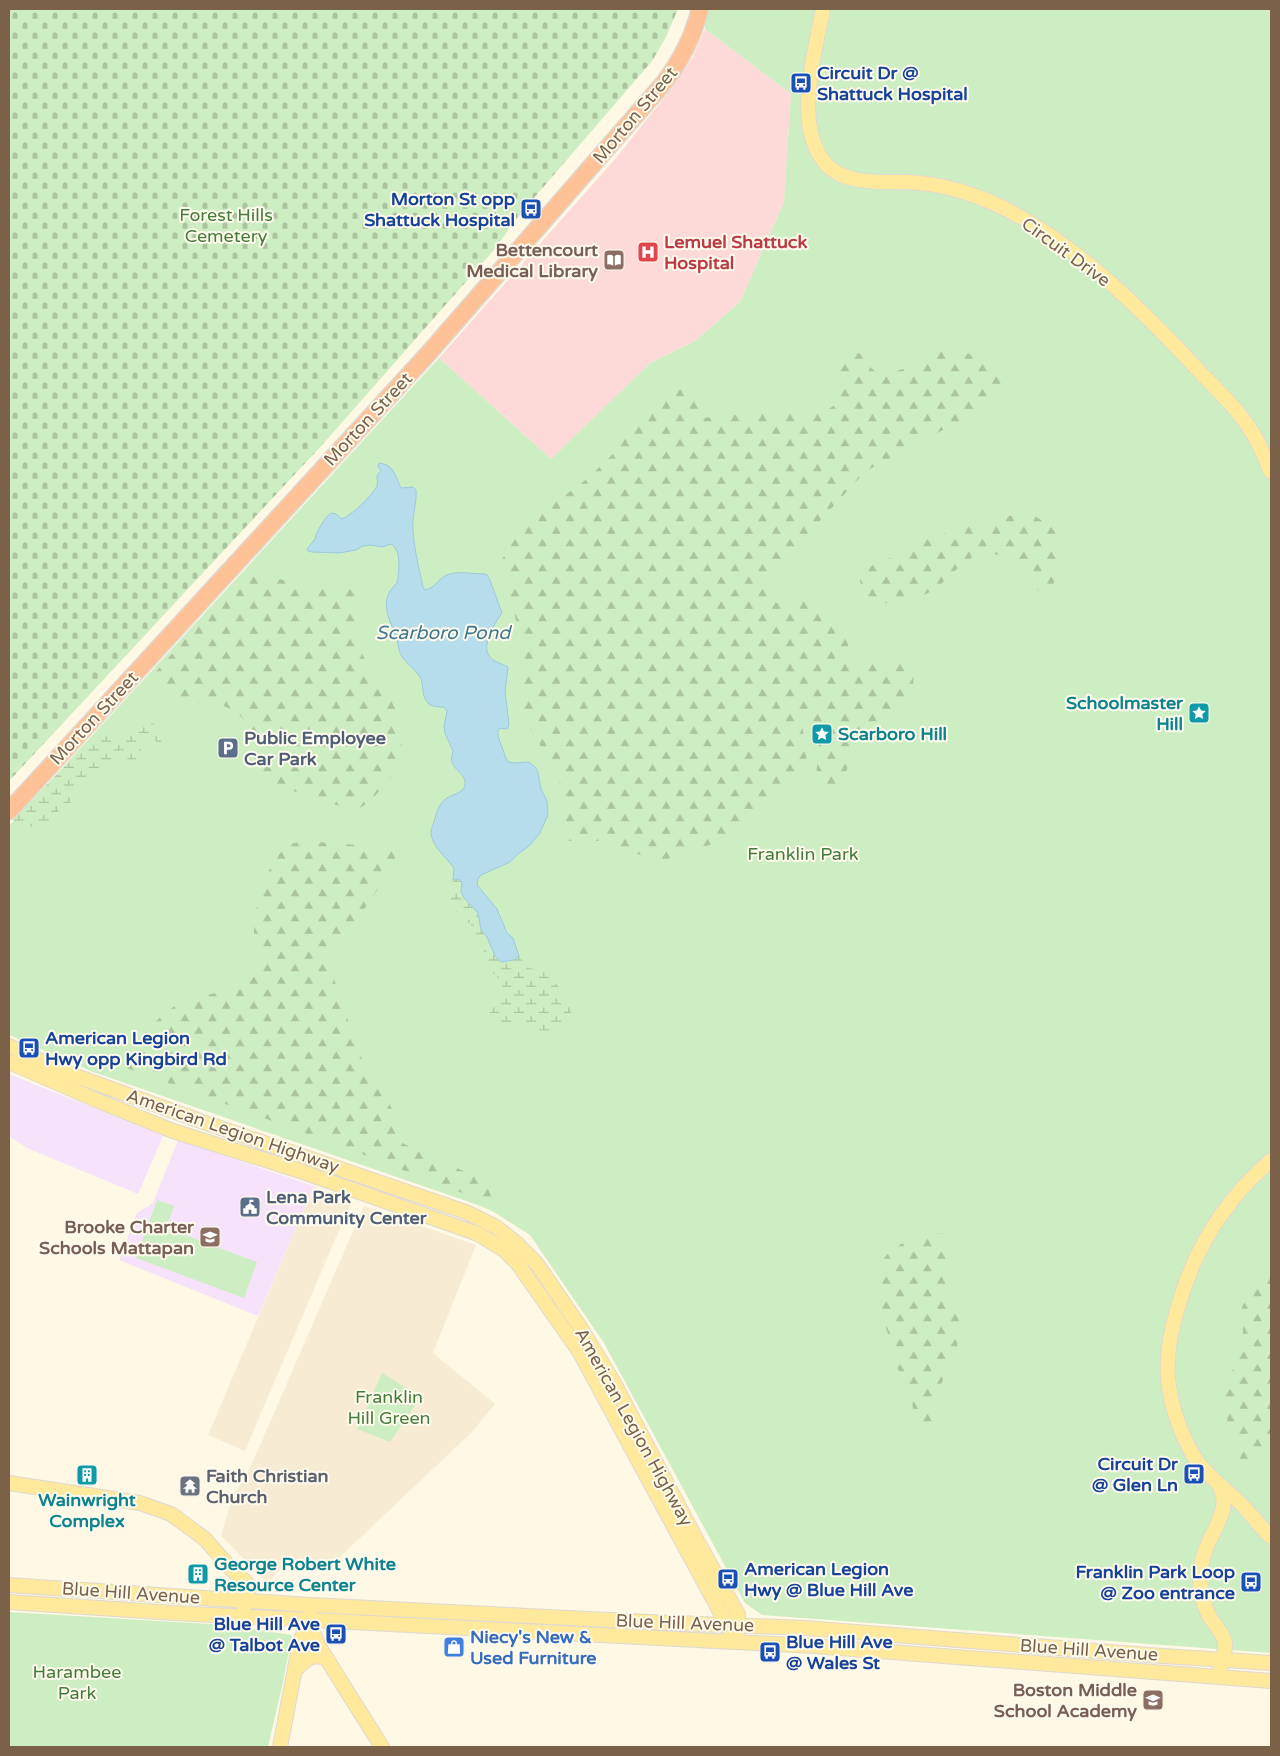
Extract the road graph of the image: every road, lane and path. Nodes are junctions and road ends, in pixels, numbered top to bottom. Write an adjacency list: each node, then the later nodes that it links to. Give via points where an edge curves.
1 (690, 9): 5 (highway, Morton Street, via 671,56 635,102 440,327)
2 (700, 9): 6 (highway, Morton Street, via 688,44 663,84 432,349)
3 (823, 9): 4 (main road, Circuit Drive, via 810,82 809,114 813,140 827,165 854,179 925,183 973,195 1050,236 1142,311 1235,409 1255,437)
4 (1271, 472)
5 (9, 797)
6 (9, 811)
7 (9, 1046): 10 (main road, American Legion Highway, via 65,1072 466,1212 496,1227)
8 (9, 1062): 10 (main road, American Legion Highway, via 173,1131 297,1170)
9 (1271, 1160): 13 (main road, via 1236,1195 1208,1232 1184,1284 1171,1336 1168,1380 1176,1415 1194,1456)
10 (511, 1247): 11 (main road, American Legion Highway, via 537,1264); 12 (main road, American Legion Highway, via 571,1339)
11 (620, 1394): 12 (main road); 24 (main road, American Legion Highway, via 738,1614)
12 (603, 1397): 24 (main road, American Legion Highway)
13 (1217, 1482): 15 (main road); 16 (main road, via 1224,1502)
14 (9, 1483): 19 (main road, via 140,1503 171,1514 205,1539 232,1570)
15 (1255, 1520): 16 (main road, via 1246,1513 1235,1511); 17 (main road)
16 (1216, 1526): 27 (main road, via 1203,1556 1200,1581 1207,1612 1224,1639)
17 (1271, 1537)
18 (9, 1585): 19 (main road, Blue Hill Avenue)
19 (245, 1601): 21 (main road, Blue Hill Avenue); 22 (main road)
20 (9, 1602): 22 (main road, Blue Hill Avenue)
21 (310, 1605): 23 (main road); 24 (main road, Blue Hill Avenue)
22 (243, 1617): 23 (main road, Blue Hill Avenue)
23 (309, 1621): 25 (main road, Blue Hill Avenue); 26 (main road); 29 (main road, via 300,1642)
24 (733, 1625): 25 (main road, American Legion Highway); 27 (main road, Blue Hill Avenue)
25 (737, 1643): 30 (main road, Blue Hill Avenue)
26 (328, 1660): 29 (main road, via 313,1656); 33 (main road)
27 (1223, 1660): 28 (main road, Blue Hill Avenue); 30 (main road)
28 (1271, 1662)
29 (295, 1670): 32 (main road)
30 (1217, 1677): 31 (main road, Blue Hill Avenue)
31 (1271, 1680)
32 (280, 1747)
33 (382, 1747)

